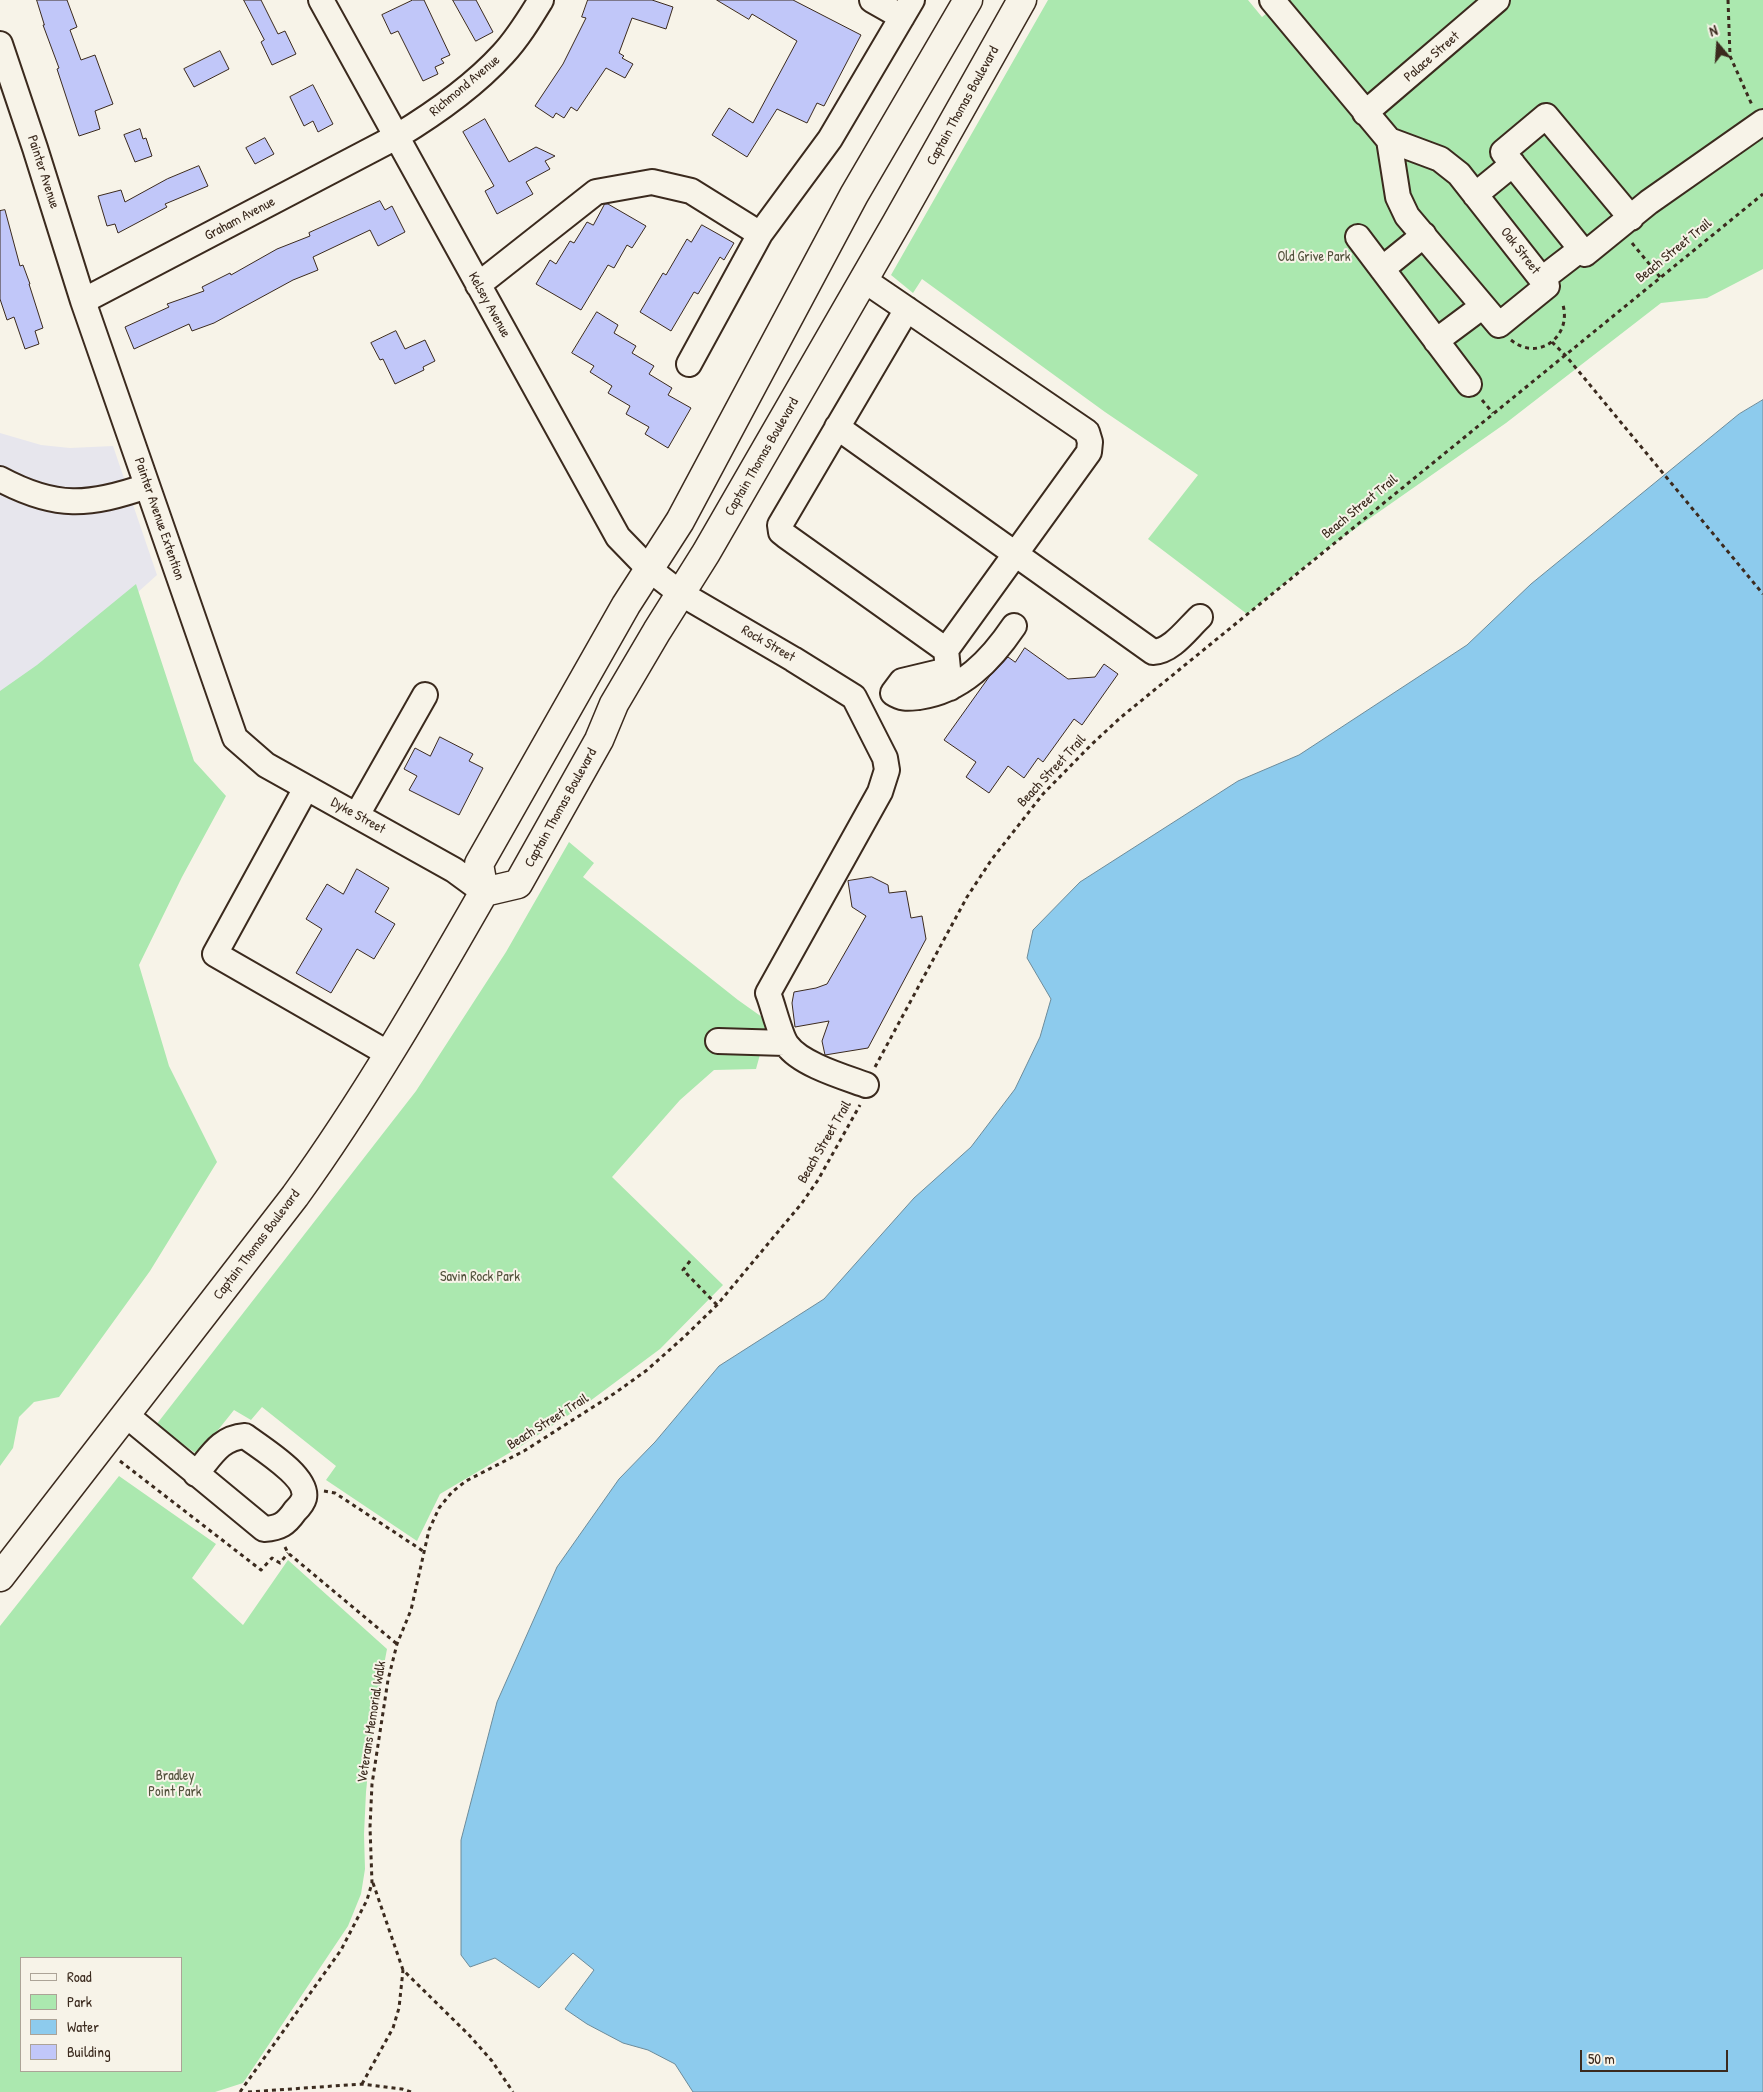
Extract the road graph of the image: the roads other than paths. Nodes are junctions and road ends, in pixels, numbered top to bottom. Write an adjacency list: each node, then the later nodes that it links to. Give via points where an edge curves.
1 (321, 0): 12 (street, Kelsey Avenue)
2 (541, 0): 12 (street, Richmond Avenue, via 503,54 470,84)
3 (872, 0): 8 (street)
4 (968, 0): 35 (main road, via 854,194 680,521)
5 (1022, 0): 23 (main road, Captain Thomas Boulevard)
6 (1272, 0): 10 (street, Oak Street)
7 (1497, 0): 10 (street, Palace Street)
8 (907, 9): 17 (street, via 830,139)
9 (0, 44): 25 (street, Painter Avenue)
10 (1365, 113): 13 (street, Oak Street)
11 (1762, 123): 16 (street, via 1648,202)
12 (396, 138): 24 (street, Kelsey Avenue); 25 (street, Graham Avenue)
13 (1389, 140): 15 (street, Oak Street, via 1440,159 1459,174); 18 (street, Oak Street, via 1398,197 1407,216)
14 (1513, 164): 15 (street); 16 (street, via 1504,152 1546,116); 20 (street)
15 (1475, 195): 22 (street, Oak Street)
16 (1625, 222): 20 (street, via 1586,254)
17 (760, 234): 24 (street, via 692,191 652,182 596,192); 29 (street)
18 (1424, 235): 21 (street); 26 (street, Oak Street)
19 (1358, 237): 21 (street)
20 (1581, 249): 22 (street)
21 (1382, 269): 28 (street)
22 (1542, 279): 26 (street, Oak Street, via 1547,286 1499,325)
23 (864, 280): 27 (street); 36 (main road, Captain Thomas Boulevard)
24 (478, 286): 35 (street, Kelsey Avenue, via 618,537)
25 (83, 301): 33 (street, Painter Avenue Extention)
26 (1483, 306): 28 (street)
27 (907, 309): 31 (street); 34 (street, via 1087,432 1089,452)
28 (1436, 341): 30 (street)
29 (689, 364)
30 (1469, 384)
31 (838, 428): 34 (street); 39 (street, via 780,525 781,532)
32 (0, 479): 33 (street, via 24,491 67,502 95,501)
33 (148, 486): 42 (street, Painter Avenue Extention)
34 (1015, 553): 37 (street, via 1153,652 1162,651); 39 (street)
35 (649, 569): 36 (street, Kelsey Avenue); 45 (main road, via 479,864)
36 (680, 593): 41 (street, Rock Street); 45 (main road, Captain Thomas Boulevard, via 614,704 599,740 518,884)
37 (1200, 617)
38 (1014, 626): 39 (street, via 980,668)
39 (948, 669): 41 (street, via 926,696 904,698 894,692)
40 (425, 695): 44 (street)
41 (854, 697): 47 (street, via 885,758 886,776 768,993)
42 (235, 738): 43 (street, Dyke Street, via 266,765)
43 (306, 788): 44 (street, Dyke Street); 48 (street, via 215,954)
44 (357, 816): 45 (street, Dyke Street, via 454,870)
45 (484, 892): 48 (main road, Captain Thomas Boulevard)
46 (718, 1041): 47 (street)
47 (785, 1043): 49 (street, via 803,1059)
48 (389, 1054): 50 (main road, Captain Thomas Boulevard, via 295,1196)
49 (866, 1085)
50 (126, 1415): 51 (street); 52 (main road, Captain Thomas Boulevard)
51 (196, 1474): 51 (street, via 264,1529 276,1529 285,1524 304,1499 298,1478 246,1436 232,1437 223,1442)
52 (0, 1577)

